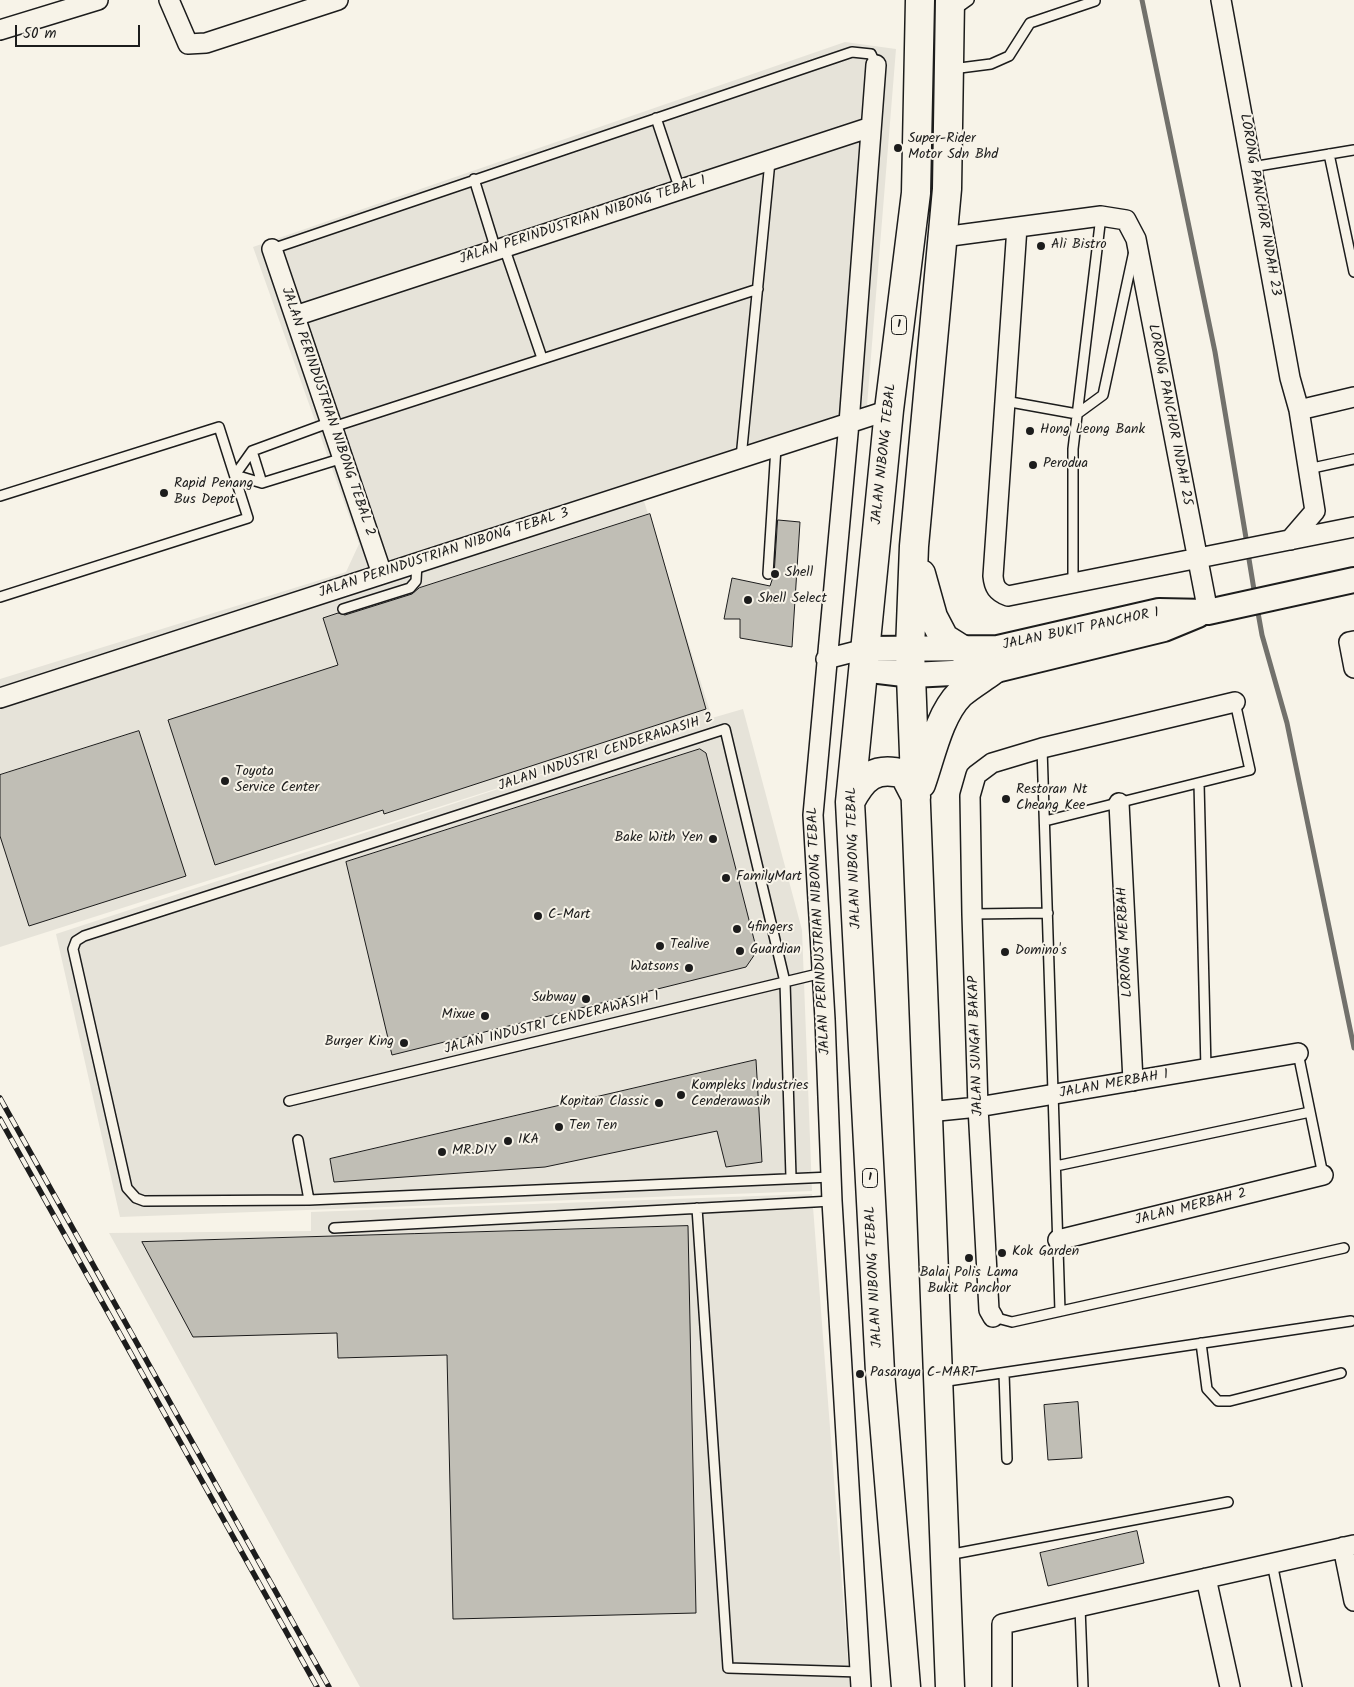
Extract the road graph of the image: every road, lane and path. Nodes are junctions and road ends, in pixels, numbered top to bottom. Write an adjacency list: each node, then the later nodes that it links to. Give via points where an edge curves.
1 (98, 0): 8 (street)
2 (169, 0): 3 (street, via 188,44 206,43)
3 (336, 0)
4 (920, 0): 31 (highway, JALAN NIBONG TEBAL / 1, via 916,193)
5 (1222, 0): 16 (street, LORONG PANCHOR INDAH 23)
6 (1095, 1): 10 (lane, via 1030,23 1009,56 991,64)
7 (956, 5): 10 (highway)
8 (0, 30)
9 (876, 65): 11 (lane, via 871,54 852,52); 12 (street, JALAN PERINDUSTRIAN NIBONG TEBAL)
10 (949, 70): 21 (highway, via 948,190)
11 (656, 118): 17 (lane); 18 (lane)
12 (871, 127): 15 (street, JALAN PERINDUSTRIAN NIBONG TEBAL 1); 34 (street, JALAN PERINDUSTRIAN NIBONG TEBAL)
13 (1354, 150): 14 (lane)
14 (1329, 154): 16 (lane); 25 (lane)
15 (770, 160): 18 (street, JALAN PERINDUSTRIAN NIBONG TEBAL 1); 26 (lane)
16 (1252, 167): 32 (street, LORONG PANCHOR INDAH 23, via 1290,378)
17 (474, 179): 23 (lane); 24 (lane)
18 (680, 190): 23 (street, JALAN PERINDUSTRIAN NIBONG TEBAL 1)
19 (1101, 216): 20 (street); 22 (street, LORONG PANCHOR INDAH 25, via 1126,220); 33 (lane)
20 (1017, 227): 21 (street); 30 (street)
21 (943, 237): 47 (highway)
22 (1136, 239): 33 (lane, via 1103,395); 48 (street, LORONG PANCHOR INDAH 25)
23 (500, 248): 27 (street, JALAN PERINDUSTRIAN NIBONG TEBAL 1); 28 (lane)
24 (272, 249): 27 (street, JALAN PERINDUSTRIAN NIBONG TEBAL 2)
25 (1354, 272)
26 (758, 289): 28 (lane); 39 (lane)
27 (295, 316): 35 (street, JALAN PERINDUSTRIAN NIBONG TEBAL 2)
28 (542, 358): 35 (lane)
29 (1354, 397): 32 (street)
30 (1005, 401): 33 (lane); 53 (street, via 995,588 1008,596)
31 (889, 410): 34 (street, JALAN PERINDUSTRIAN NIBONG TEBAL 3); 60 (highway, JALAN NIBONG TEBAL / 1)
32 (1299, 410): 41 (street, LORONG PANCHOR INDAH 23)
33 (1077, 414): 53 (lane, via 1073,449)
34 (849, 423): 36 (street, JALAN PERINDUSTRIAN NIBONG TEBAL 3); 59 (street, JALAN PERINDUSTRIAN NIBONG TEBAL)
35 (332, 425): 37 (lane); 38 (street, JALAN PERINDUSTRIAN NIBONG TEBAL 2)
36 (776, 447): 39 (street, JALAN PERINDUSTRIAN NIBONG TEBAL 3); 51 (lane)
37 (252, 451): 42 (lane); 43 (lane)
38 (343, 458): 43 (lane); 50 (street, JALAN PERINDUSTRIAN NIBONG TEBAL 2)
39 (741, 458): 49 (street, JALAN PERINDUSTRIAN NIBONG TEBAL 3)
40 (1354, 459): 41 (lane)
41 (1308, 469): 46 (street, LORONG PANCHOR INDAH 23, via 1315,511)
42 (235, 475): 43 (lane); 44 (lane, via 219,427); 54 (lane, via 248,518)
43 (262, 484)
44 (0, 496)
45 (1354, 527): 46 (street)
46 (1290, 540): 48 (street)
47 (914, 546): 58 (highway, via 933,617 944,638); 61 (highway)
48 (1204, 557): 53 (street); 56 (street, LORONG PANCHOR INDAH 25)
49 (416, 563): 50 (street, JALAN PERINDUSTRIAN NIBONG TEBAL 3); 55 (lane, via 416,581 410,588)
50 (382, 574): 64 (street, JALAN PERINDUSTRIAN NIBONG TEBAL 3)
51 (768, 574)
52 (1354, 580): 56 (street, JALAN BUKIT PANCHOR 1)
53 (1073, 582)
54 (0, 597)
55 (343, 610)
56 (1208, 612): 58 (street, JALAN BUKIT PANCHOR 1, via 1159,611 998,648); 63 (street, via 1164,629)
57 (1351, 641): 62 (street)
58 (963, 650): 61 (street, JALAN BUKIT PANCHOR 1)
59 (826, 659): 60 (street); 74 (street, JALAN PERINDUSTRIAN NIBONG TEBAL, via 813,815)
60 (864, 659): 61 (street, JALAN BUKIT PANCHOR 1); 69 (highway, JALAN NIBONG TEBAL / 1)
61 (911, 662): 63 (street); 68 (highway)
62 (1354, 668)
63 (992, 671): 68 (highway, via 960,694 942,720)
64 (0, 698)
65 (1235, 702): 66 (street); 67 (lane, via 1250,770)
66 (1042, 748): 71 (lane); 73 (street, JALAN SUNGAI BAKAP, via 992,763 976,775 970,796)
67 (1199, 783): 70 (lane); 77 (lane)
68 (916, 797): 69 (highway, via 904,774 893,771 867,776); 82 (highway)
69 (850, 802): 111 (highway, JALAN NIBONG TEBAL / 1, via 880,1372)
70 (1119, 802): 71 (lane); 78 (street, LORONG MERBAH)
71 (1045, 821): 72 (lane)
72 (1048, 913): 73 (lane); 79 (lane)
73 (972, 914): 81 (street, JALAN SUNGAI BAKAP)
74 (822, 973): 75 (lane, JALAN INDUSTRI CENDERAWASIH 1); 88 (street, JALAN PERINDUSTRIAN NIBONG TEBAL)
75 (785, 982): 80 (lane, JALAN INDUSTRI CENDERAWASIH 1); 87 (lane, JALAN INDUSTRI CENDERAWASIH 2); 89 (lane, JALAN INDUSTRI CENDERAWASIH 2, via 726,730 76,941 74,949 127,1188 144,1201)
76 (1298, 1053): 77 (street, JALAN MERBAH 1); 83 (lane)
77 (1206, 1069): 78 (street, JALAN MERBAH 1)
78 (1133, 1081): 79 (street, JALAN MERBAH 1)
79 (1052, 1095): 81 (street, JALAN MERBAH 1); 85 (lane)
80 (289, 1101)
81 (978, 1108): 82 (street, JALAN MERBAH 1); 96 (street, JALAN SUNGAI BAKAP, via 989,1310)
82 (928, 1112): 101 (highway)
83 (1310, 1112): 85 (lane); 86 (lane)
84 (298, 1140): 89 (lane)
85 (1056, 1166): 93 (lane)
86 (1323, 1175): 93 (street, JALAN MERBAH 2)
87 (791, 1177): 88 (lane); 89 (lane)
88 (831, 1177): 90 (street, JALAN PERINDUSTRIAN NIBONG TEBAL)
89 (309, 1200)
90 (832, 1201): 91 (lane); 110 (street, JALAN PERINDUSTRIAN NIBONG TEBAL)
91 (697, 1208): 92 (lane); 110 (lane, via 728,1668)
92 (334, 1228)
93 (1058, 1240): 95 (lane)
94 (1344, 1248): 95 (lane)
95 (1060, 1311): 96 (lane, via 1012,1322)
96 (993, 1318)
97 (1351, 1320): 98 (lane)
98 (1201, 1343): 99 (lane); 100 (lane, via 1208,1389 1218,1400 1230,1401)
99 (1004, 1373): 101 (lane); 102 (lane)
100 (1341, 1373)
101 (938, 1382): 105 (highway)
102 (1007, 1459)
103 (1228, 1502): 105 (lane)
104 (1348, 1546): 106 (street); 108 (street)
105 (945, 1555): 112 (highway)
106 (1272, 1563): 107 (street); 116 (lane)
107 (1206, 1578): 109 (street); 115 (street)
108 (1354, 1601)
109 (1080, 1607): 113 (street, via 1002,1624); 114 (lane)
110 (861, 1679)
111 (906, 1687)
112 (950, 1687)
113 (1002, 1687)
114 (1083, 1687)
115 (1230, 1687)
116 (1297, 1687)

